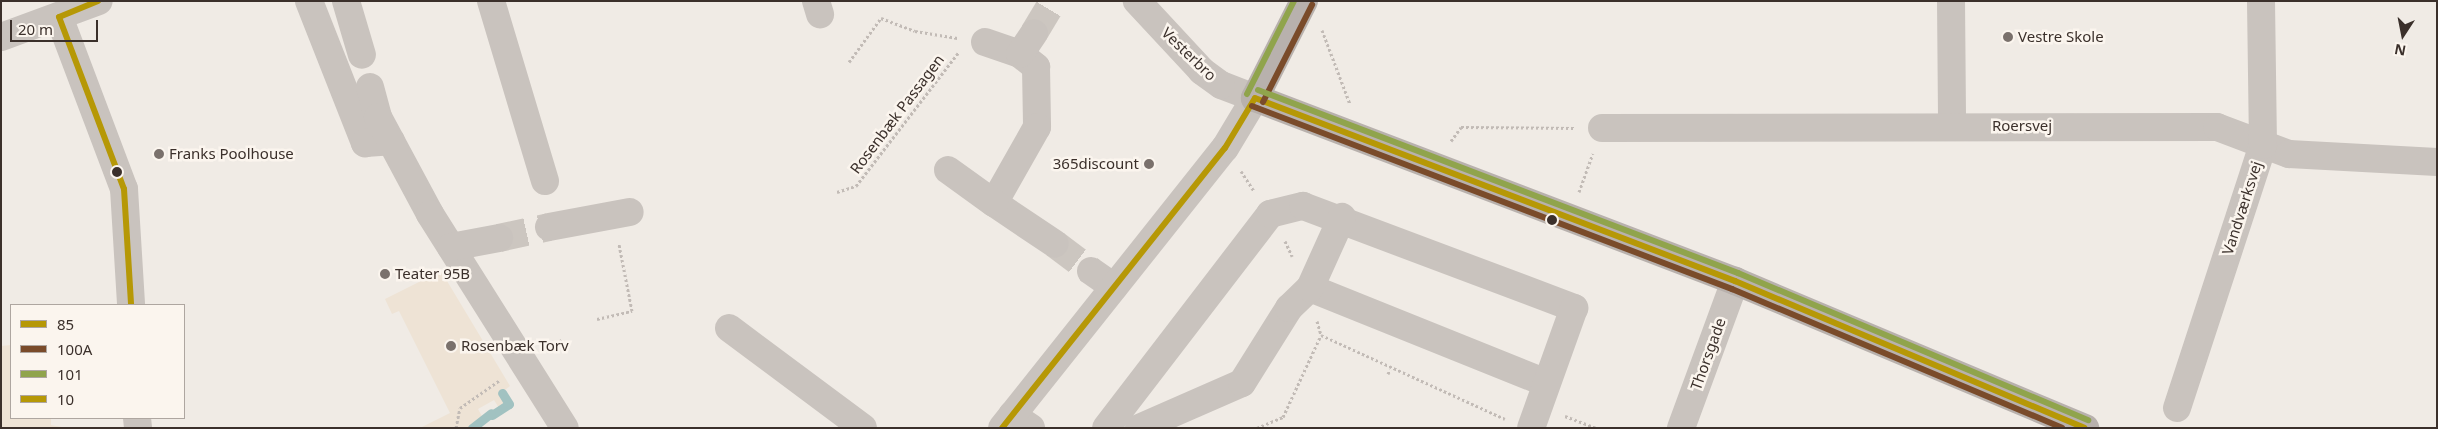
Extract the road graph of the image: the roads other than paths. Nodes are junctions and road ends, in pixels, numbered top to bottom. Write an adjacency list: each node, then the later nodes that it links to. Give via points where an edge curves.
1 (99, 1): 9 (street)
2 (309, 1): 17 (street, via 365,143)
3 (346, 1): 12 (street)
4 (491, 1): 21 (street)
5 (1138, 1): 14 (street, Vesterbro, via 1202,70 1221,85)
6 (1950, 1): 15 (street)
7 (2261, 1): 18 (street, Vandværksvej)
8 (1311, 11): 14 (main road)
9 (59, 17): 10 (street); 33 (street, via 124,189)
10 (1, 36)
11 (976, 41): 22 (street, via 1027,44 1036,68 1037,127)
12 (362, 55)
13 (370, 87): 17 (street)
14 (1255, 98): 30 (main road, Vesterbro, via 1433,163); 31 (street, via 1225,148)
15 (1952, 126): 16 (street, Roersvej); 18 (street, Roersvej, via 2217,127)
16 (1602, 128)
17 (391, 141): 28 (street)
18 (2263, 145): 19 (street, Roersvej, via 2289,154); 36 (street, Vandværksvej)
19 (2437, 162)
20 (948, 170): 22 (street)
21 (545, 181)
22 (994, 203): 27 (street)
23 (630, 212): 25 (street)
24 (1342, 217): 32 (street); 35 (street, via 1574,308); 43 (street, via 1303,206 1270,214)
25 (549, 227)
26 (498, 238): 28 (street)
27 (1055, 244)
28 (451, 247): 41 (street, via 514,372)
29 (1091, 271): 31 (street)
30 (1735, 281): 45 (street, Thorsgade); 46 (main road, Vesterbro)
31 (1114, 287): 38 (street)
32 (1310, 288): 35 (street); 44 (street, via 1289,308 1242,383)
33 (131, 304)
34 (729, 328): 42 (street)
35 (1544, 382): 37 (street)
36 (2177, 408)
37 (1538, 421)
38 (1015, 424)
39 (138, 427): 40 (street)
40 (133, 428)
41 (565, 428)
42 (863, 428)
43 (1106, 428)
44 (1138, 428)
45 (1680, 428)
46 (2085, 428)

